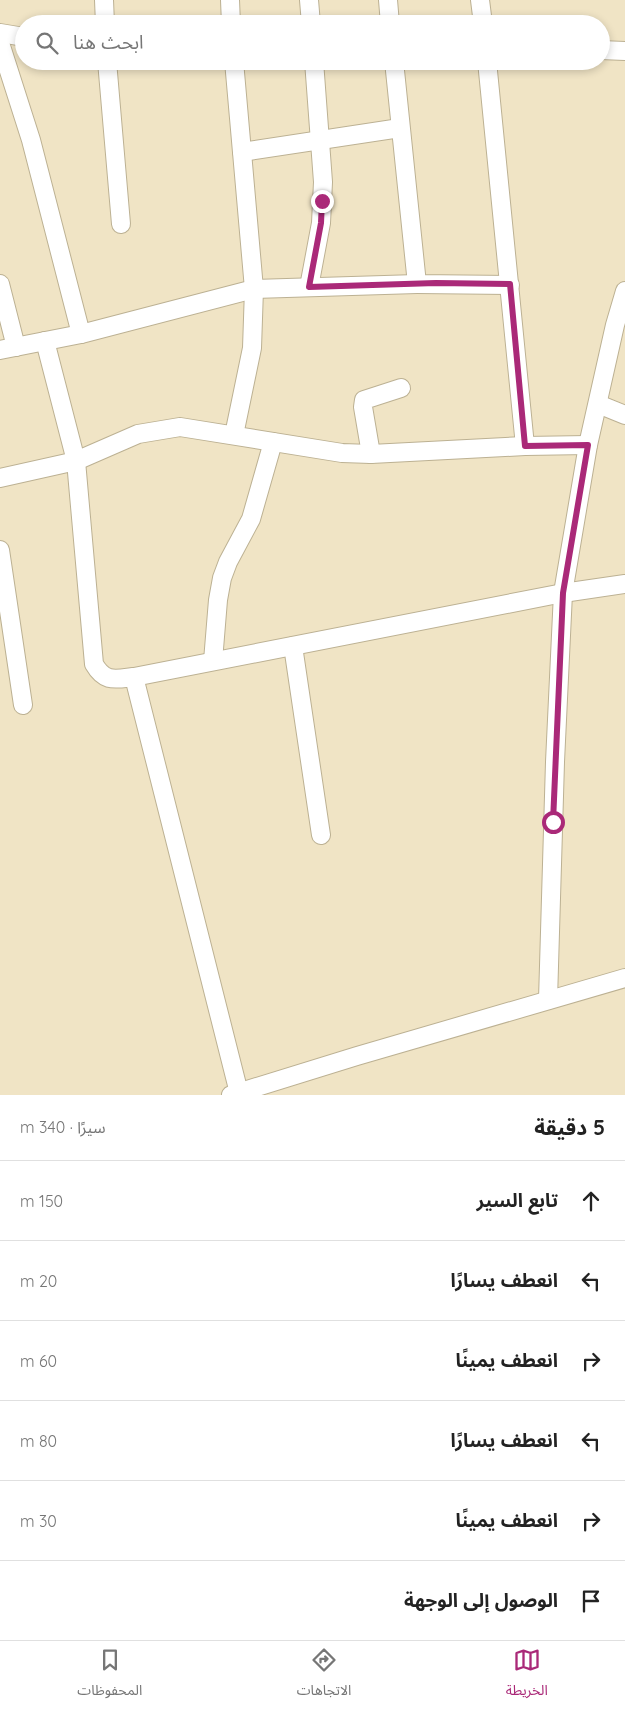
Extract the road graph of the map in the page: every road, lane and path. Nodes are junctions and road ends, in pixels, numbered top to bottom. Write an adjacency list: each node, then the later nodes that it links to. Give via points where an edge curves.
1 (104, 0): 6 (street)
2 (230, 0): 7 (street)
3 (309, 0): 8 (street)
4 (388, 0): 9 (street)
5 (480, 0): 10 (street)
6 (105, 15)
7 (231, 15)
8 (310, 15)
9 (389, 15)
10 (482, 15)
11 (0, 33): 12 (street)
12 (15, 36)
13 (0, 43): 31 (street, via 31,140)
14 (610, 50): 15 (street)
15 (625, 51)
16 (108, 70): 24 (street)
17 (235, 70): 23 (street)
18 (315, 70): 22 (street)
19 (395, 70): 21 (street)
20 (487, 70): 27 (street)
21 (400, 128): 22 (street); 26 (street)
22 (321, 140): 23 (street); 28 (street, via 324,182 321,223)
23 (242, 152): 29 (street)
24 (121, 224)
25 (0, 284): 33 (street)
26 (417, 284): 27 (street); 28 (street)
27 (510, 284): 40 (street)
28 (309, 287): 29 (street)
29 (254, 289): 31 (street); 37 (street, via 250,364)
30 (625, 291): 35 (street)
31 (81, 334): 32 (street)
32 (45, 341): 33 (street); 42 (street)
33 (8, 349)
34 (401, 388): 41 (street, via 364,400)
35 (598, 404): 36 (street); 39 (street)
36 (625, 415)
37 (234, 436): 38 (street); 42 (street, via 180,427 158,430 138,434)
38 (273, 442): 41 (street); 48 (street, via 251,519 222,578)
39 (588, 445): 40 (street); 46 (street)
40 (525, 446): 41 (street)
41 (371, 454)
42 (76, 460): 43 (street); 49 (street, via 94,664 105,677)
43 (0, 478)
44 (0, 550): 50 (street)
45 (625, 584): 46 (street)
46 (563, 593): 47 (street); 53 (street)
47 (293, 646): 48 (street); 51 (street)
48 (213, 661): 49 (street)
49 (134, 677): 55 (street)
50 (23, 705)
51 (321, 835)
52 (625, 978): 53 (street)
53 (548, 1000): 54 (street)
54 (274, 1089): 55 (street)
55 (235, 1094)

